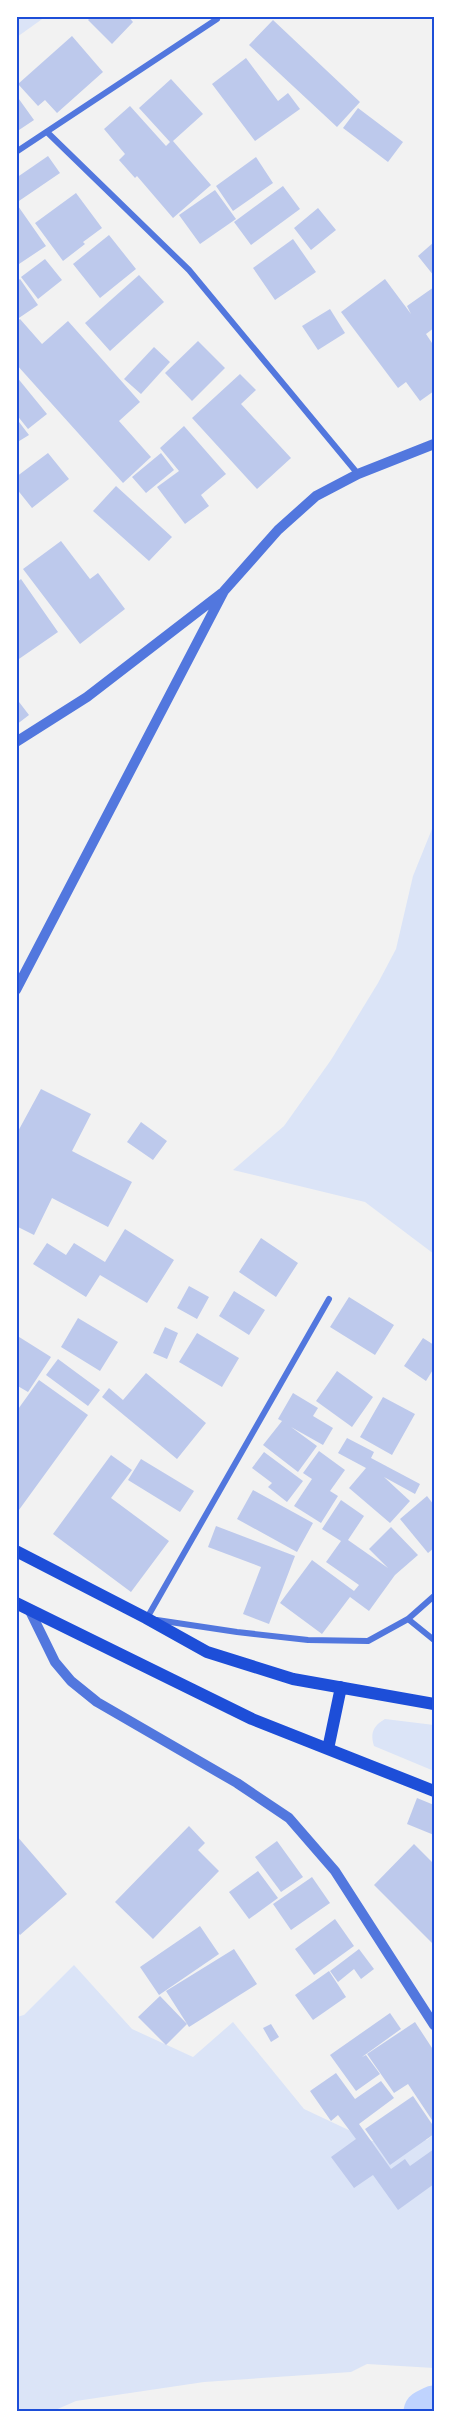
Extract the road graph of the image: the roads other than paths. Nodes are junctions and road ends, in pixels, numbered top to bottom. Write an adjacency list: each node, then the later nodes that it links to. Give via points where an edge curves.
1 (217, 19): 2 (street)
2 (47, 132): 3 (street); 5 (street, via 189,270)
3 (16, 152)
4 (435, 444): 5 (street)
5 (358, 474): 6 (street, via 316,496 278,530)
6 (224, 591): 7 (street, via 87,697); 8 (street)
7 (16, 742)
8 (16, 990)
9 (329, 1299): 14 (street)
10 (16, 1551): 14 (main road)
11 (435, 1596): 15 (street)
12 (16, 1603): 13 (main road)
13 (30, 1611): 19 (main road, via 252,1719); 21 (street, via 55,1662 97,1702 237,1783 289,1818 336,1871)
14 (146, 1618): 15 (street, via 308,1640 368,1641); 17 (main road, via 207,1652 292,1679)
15 (408, 1618): 16 (street)
16 (435, 1640)
17 (341, 1687): 18 (main road); 19 (main road)
18 (435, 1704)
19 (328, 1749): 20 (main road)
20 (435, 1791)
21 (435, 2025)

